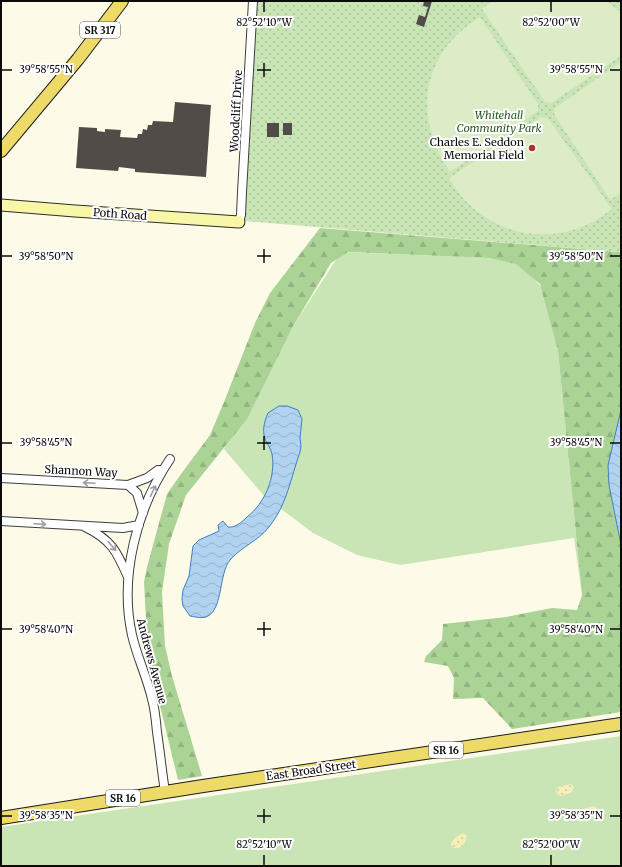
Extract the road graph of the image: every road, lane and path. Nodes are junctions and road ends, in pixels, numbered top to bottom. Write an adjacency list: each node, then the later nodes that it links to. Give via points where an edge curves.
1 (122, 1): 3 (main road, SR 317, via 78,59)
2 (253, 1): 5 (street, Woodcliff Drive)
3 (1, 151)
4 (1, 205): 5 (street, Poth Road)
5 (239, 222)
6 (170, 459): 7 (street, Andrews Avenue)
7 (162, 470): 9 (street, Andrews Avenue); 10 (street, Andrews Avenue, one-way to 7)
8 (1, 478): 9 (street, Shannon Way, one-way to 8)
9 (128, 486): 10 (street, Shannon Way, via 137,493)
10 (143, 513): 12 (street, Andrews Avenue)
11 (1, 521): 13 (street, one-way to 13)
12 (139, 525): 13 (street, via 123,528); 14 (street, Andrews Avenue)
13 (82, 526): 14 (street, one-way to 14, via 96,533 113,547)
14 (128, 578): 16 (street, Andrews Avenue, via 130,624 152,699)
15 (621, 724): 16 (main road, East Broad Street / SR 16)
16 (165, 792): 17 (main road, East Broad Street / SR 16)
17 (1, 818)

